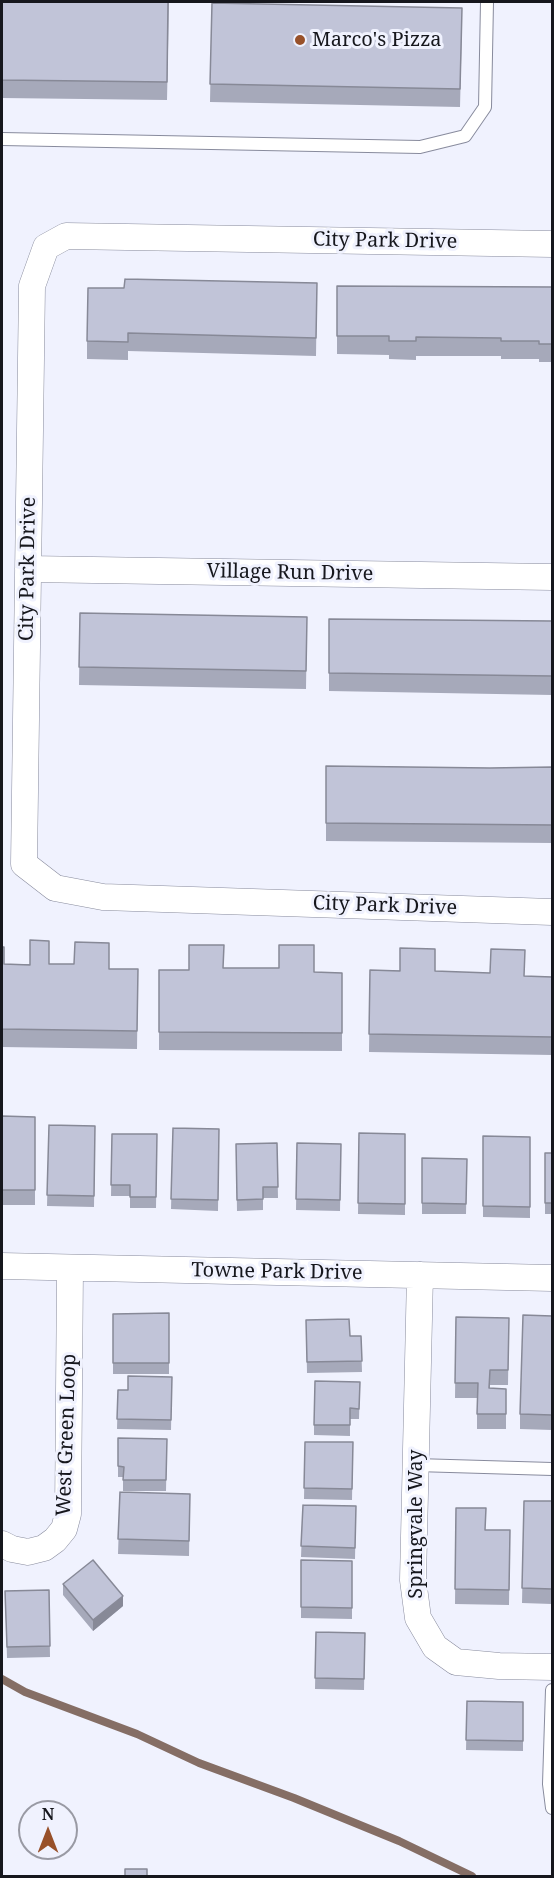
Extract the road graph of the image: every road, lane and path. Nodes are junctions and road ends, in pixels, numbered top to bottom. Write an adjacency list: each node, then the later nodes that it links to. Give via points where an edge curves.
1 (487, 2): 2 (lane, via 485,107 465,136 420,147)
2 (2, 139)
3 (552, 244): 4 (street, City Park Drive, via 66,236 46,247 32,286)
4 (28, 569): 5 (street, Village Run Drive); 6 (street, City Park Drive, via 24,864 55,888 103,897)
5 (552, 577)
6 (552, 912)
7 (2, 1266): 8 (street, Towne Park Drive)
8 (70, 1269): 9 (street, Towne Park Drive); 13 (street, West Green Loop, via 68,1514 64,1529 44,1548 28,1552)
9 (420, 1275): 10 (street, Towne Park Drive); 11 (street, Springvale Way)
10 (552, 1278)
11 (416, 1465): 12 (lane); 14 (street, Springvale Way, via 413,1580 418,1618 435,1647 456,1662)
12 (552, 1468)
13 (2, 1544)
14 (552, 1667)
15 (552, 1690): 16 (lane)
16 (552, 1808)

